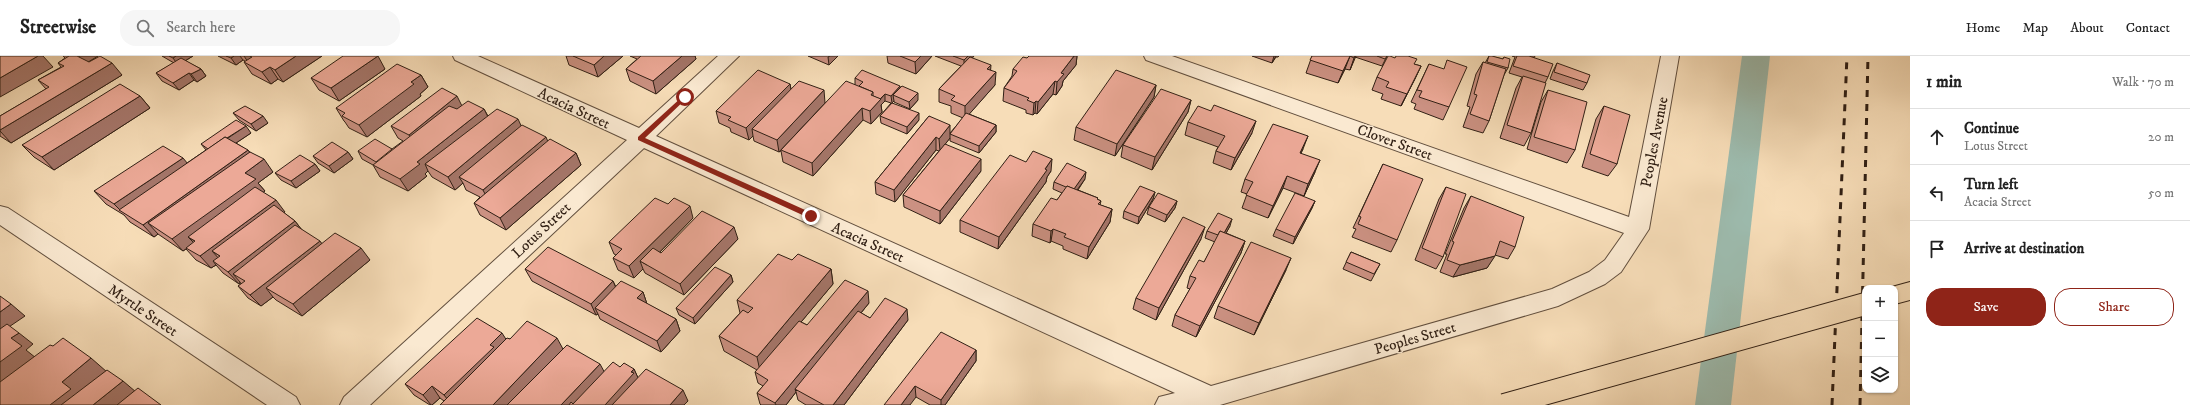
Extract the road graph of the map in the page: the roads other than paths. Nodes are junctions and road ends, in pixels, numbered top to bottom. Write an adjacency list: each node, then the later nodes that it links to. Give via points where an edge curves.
1 (462, 56): 5 (street, Acacia Street)
2 (730, 56): 5 (street, Lotus Street)
3 (1153, 56): 7 (street, Clover Street)
4 (1670, 56): 7 (street, Peoples Avenue)
5 (640, 139): 11 (street, Acacia Street); 13 (street, Lotus Street)
6 (0, 214): 12 (street, Myrtle Street)
7 (1638, 229): 11 (street, Peoples Street, via 1613,266 1597,278 1558,297)
8 (1910, 291): 9 (highway)
9 (1898, 294)
10 (1862, 305): 15 (highway, bridge)
11 (1210, 397): 14 (street, Peoples Street)
12 (287, 405)
13 (353, 405)
14 (1168, 405)
15 (1504, 405)

